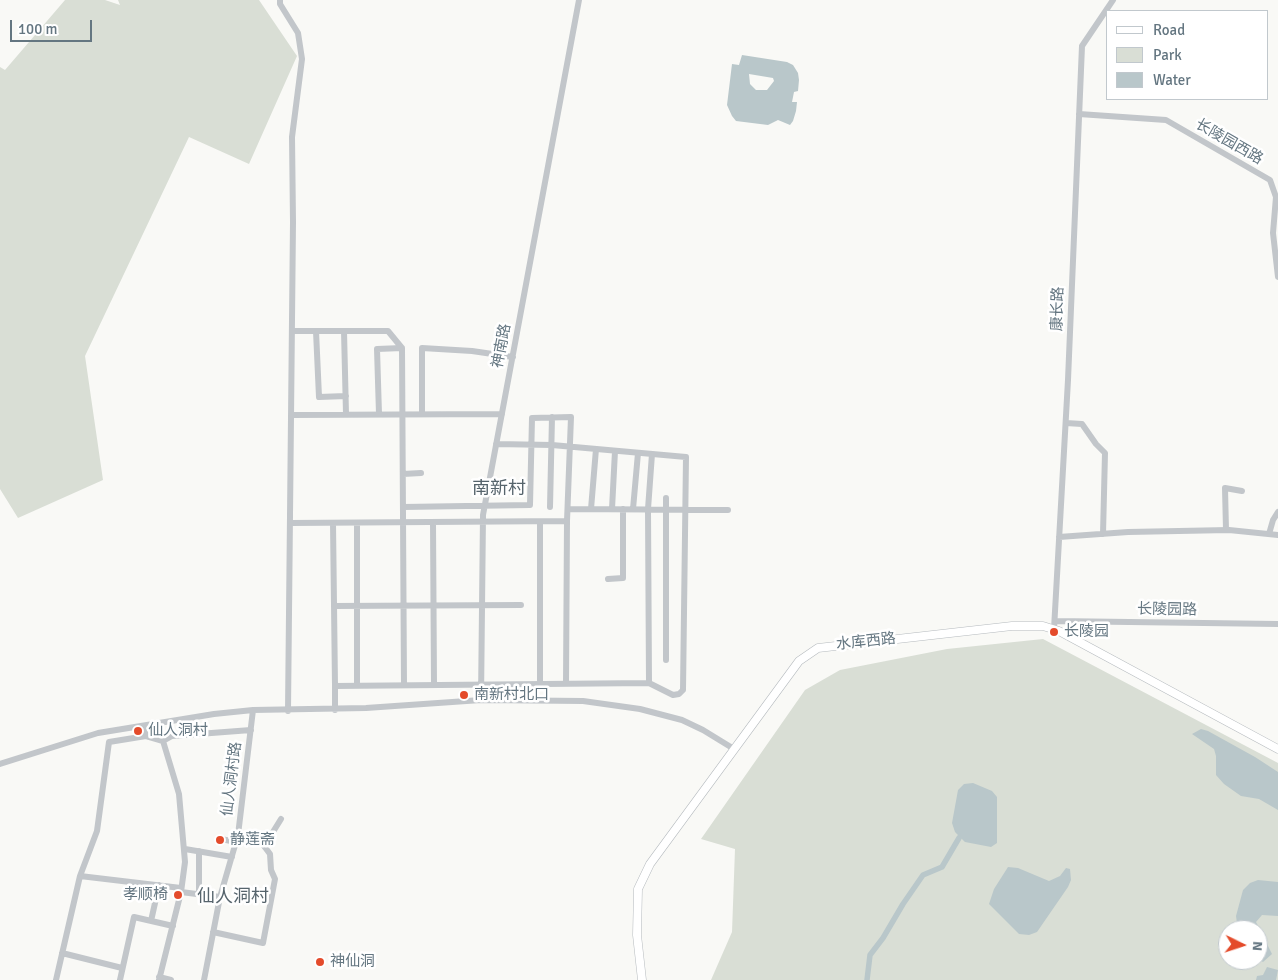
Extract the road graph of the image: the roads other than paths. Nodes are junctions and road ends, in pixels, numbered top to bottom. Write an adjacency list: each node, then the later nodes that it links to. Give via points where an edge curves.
1 (280, 0): 6 (street, via 298,33 302,59 292,137)
2 (580, 0): 10 (street, 神南路)
3 (1106, 12): 4 (street, 康长路, via 1082,46)
4 (1079, 114): 5 (street, 长陵园西路, via 1166,120 1270,180 1276,196 1273,233); 19 (street, 康长路)
5 (1278, 277)
6 (292, 331): 7 (street); 12 (street)
7 (316, 331): 8 (street); 11 (street, via 319,397)
8 (344, 331): 9 (street, via 388,331); 11 (street)
9 (402, 348): 14 (street, via 376,349); 15 (street)
10 (513, 358): 16 (street, via 422,348); 17 (street, 神南路)
11 (346, 396): 13 (street)
12 (292, 414): 13 (street); 51 (street)
13 (346, 414): 14 (street)
14 (379, 414): 15 (street)
15 (402, 414): 16 (street); 29 (street)
16 (422, 414): 17 (street)
17 (502, 414): 20 (street, 神南路)
18 (552, 417): 21 (street, via 532,418); 22 (street); 23 (street, via 571,417)
19 (1066, 423): 54 (street, via 1082,424 1105,453); 57 (street, 康长路)
20 (496, 444): 21 (street); 33 (street, 神南路)
21 (531, 444): 22 (street); 33 (street, via 530,504)
22 (552, 445): 23 (street); 34 (street)
23 (571, 447): 24 (street); 35 (street)
24 (596, 449): 25 (street); 36 (street)
25 (615, 451): 26 (street); 37 (street)
26 (638, 453): 27 (street); 39 (street)
27 (652, 454): 40 (street); 42 (street, via 686,457)
28 (420, 473): 29 (street)
29 (402, 474): 32 (street)
30 (1242, 491): 53 (street, via 1225,488)
31 (666, 498): 41 (street)
32 (403, 506): 33 (street); 47 (street)
33 (485, 506): 49 (street, 神南路)
34 (550, 507)
35 (568, 509): 36 (street); 45 (street)
36 (591, 509): 37 (street)
37 (612, 509): 38 (street)
38 (623, 509): 39 (street); 58 (street, via 623,578)
39 (633, 509): 40 (street)
40 (648, 509): 41 (street); 68 (street)
41 (666, 509): 42 (street); 67 (street)
42 (685, 509): 43 (street); 68 (street, via 683,690 673,695)
43 (728, 510)
44 (1278, 512): 55 (street)
45 (567, 521): 50 (street); 70 (street)
46 (357, 522): 47 (street); 52 (street); 63 (street)
47 (403, 522): 48 (street); 64 (street)
48 (433, 522): 49 (street); 59 (street)
49 (482, 522): 50 (street); 60 (street, 神南路)
50 (540, 522): 69 (street)
51 (291, 523): 52 (street); 79 (street)
52 (333, 523): 62 (street)
53 (1226, 530): 54 (street); 55 (street)
54 (1103, 534): 57 (street)
55 (1269, 534): 56 (street)
56 (1278, 535)
57 (1059, 538): 66 (street, 康长路)
58 (608, 579)
59 (434, 605): 60 (street); 64 (street); 72 (street)
60 (481, 605): 61 (street); 73 (street, 神南路)
61 (520, 605)
62 (334, 606): 63 (street); 74 (street)
63 (357, 606): 64 (street); 75 (street)
64 (404, 606): 71 (street)
65 (1278, 624): 66 (street, 长陵园路)
66 (1054, 625): 84 (main road, 水库西路, via 1027,625 818,648 799,661); 85 (main road, 水库西路)
67 (666, 660)
68 (649, 683): 70 (street)
69 (540, 684): 70 (street); 73 (street)
70 (566, 684)
71 (404, 685): 72 (street); 75 (street)
72 (434, 685): 73 (street)
73 (482, 685): 76 (street, 神南路)
74 (335, 686): 75 (street); 78 (street)
75 (357, 686)
76 (481, 700): 78 (street); 84 (street, via 583,701 640,709 682,720)
77 (253, 710): 79 (street); 80 (street); 81 (street, 仙人洞村路)
78 (335, 710): 79 (street)
79 (288, 711)
80 (144, 726): 82 (street); 86 (street, via 98,733)
81 (251, 730): 83 (street, via 172,736); 88 (street, 仙人洞村路)
82 (146, 736): 83 (street); 94 (street, via 110,742 97,831)
83 (163, 741): 91 (street, via 179,794)
84 (734, 748): 109 (main road, 水库西路, via 650,864 638,889 637,935)
85 (1278, 749)
86 (0, 764)
87 (281, 820): 90 (street, via 271,837)
88 (237, 838): 89 (street); 90 (street); 93 (street, 仙人洞村路)
89 (221, 840)
90 (263, 840): 101 (street, via 270,854 275,879 263,943)
91 (185, 849): 92 (street); 96 (street)
92 (199, 851): 93 (street); 97 (street)
93 (232, 857): 98 (street, 仙人洞村路)
94 (80, 876): 95 (street); 102 (street)
95 (159, 885): 96 (street); 99 (street)
96 (181, 890): 97 (street); 100 (street)
97 (199, 894): 98 (street)
98 (220, 897): 101 (street, 仙人洞村路)
99 (150, 921): 100 (street); 103 (street, via 134,917)
100 (173, 926): 104 (street)
101 (213, 932): 108 (street, 仙人洞村路)
102 (62, 953): 103 (street); 105 (street)
103 (122, 968): 106 (street)
104 (159, 979): 107 (street)
105 (56, 980)
106 (120, 980)
107 (171, 980)
108 (204, 980)
109 (642, 980)

